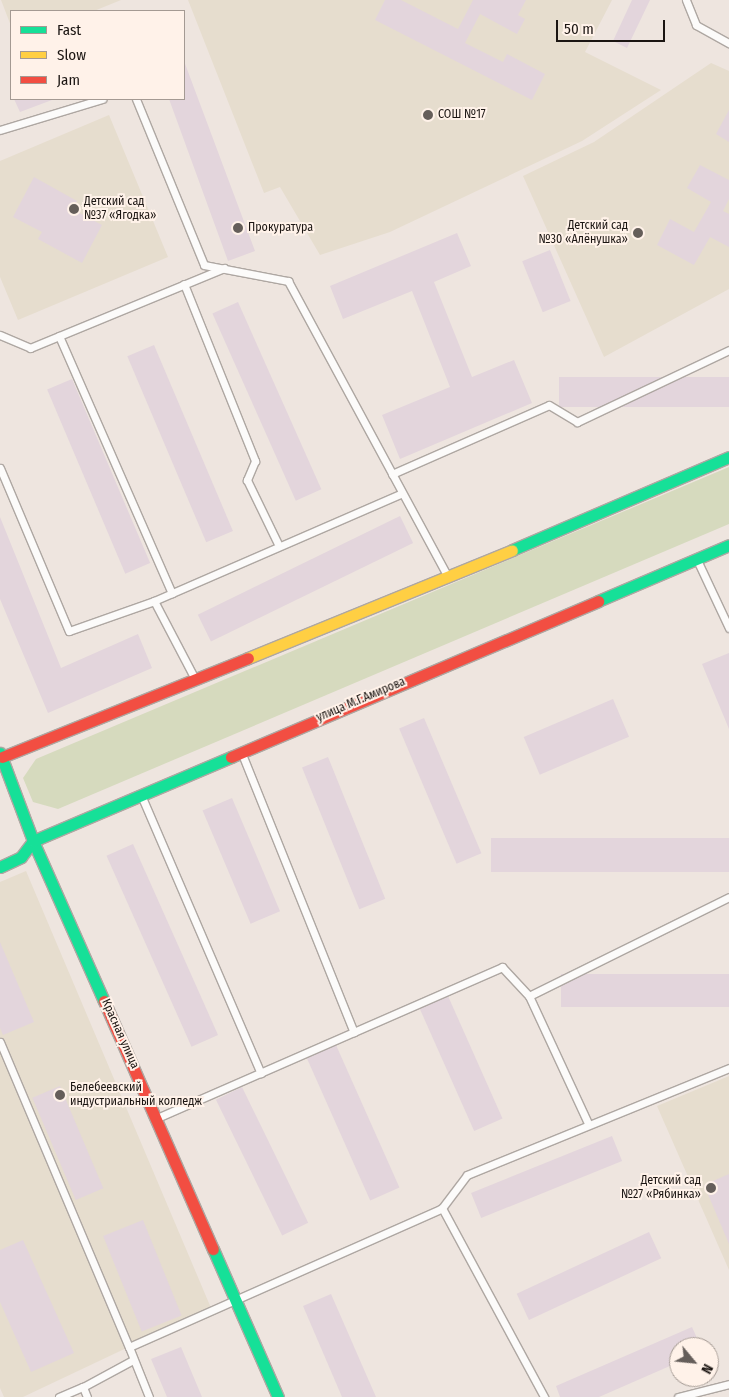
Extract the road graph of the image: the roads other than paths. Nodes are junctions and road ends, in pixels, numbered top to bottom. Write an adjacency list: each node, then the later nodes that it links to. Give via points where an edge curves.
1 (686, 0): 2 (lane, via 696,25)
2 (729, 43)
3 (99, 100): 5 (lane)
4 (136, 100): 6 (lane, via 204,265)
5 (0, 130)
6 (224, 268): 7 (lane); 13 (lane, via 288,280)
7 (184, 284): 9 (lane); 16 (lane, via 255,461 247,480)
8 (0, 335): 9 (lane, via 30,348)
9 (59, 336): 19 (lane)
10 (729, 350): 13 (lane, via 577,422 549,405)
11 (729, 457): 18 (street)
12 (0, 468): 20 (lane, via 69,630)
13 (392, 474): 14 (lane)
14 (402, 492): 16 (lane); 18 (lane)
15 (729, 545): 17 (street, улица М.Г.Амирова)
16 (279, 546): 19 (lane)
17 (696, 558): 21 (lane); 23 (street, улица М.Г.Амирова)
18 (448, 577): 22 (street)
19 (172, 593): 20 (lane)
20 (154, 601): 22 (lane)
21 (729, 628)
22 (195, 679): 24 (street)
23 (241, 751): 25 (street, улица М.Г.Амирова); 30 (lane)
24 (1, 755): 26 (street, Красная улица)
25 (141, 794): 26 (street, улица М.Г.Амирова); 33 (lane)
26 (33, 842): 27 (street, улица М.Г.Амирова, via 21,857); 34 (street, Красная улица)
27 (0, 866)
28 (729, 897): 29 (lane)
29 (529, 996): 30 (lane, via 502,967); 35 (lane)
30 (354, 1032): 33 (lane)
31 (0, 1042): 38 (lane)
32 (729, 1068): 35 (lane)
33 (261, 1073): 34 (lane)
34 (157, 1118): 37 (street, Красная улица)
35 (588, 1123): 36 (lane, via 467,1175)
36 (442, 1208): 37 (lane); 46 (lane)
37 (236, 1298): 38 (lane); 45 (street, Красная улица)
38 (129, 1347): 39 (lane)
39 (133, 1360): 41 (lane); 44 (lane)
40 (729, 1384): 47 (lane)
41 (83, 1387): 42 (lane); 43 (lane)
42 (59, 1397)
43 (87, 1397)
44 (149, 1397)
45 (278, 1397)
46 (544, 1397)
47 (678, 1397)

